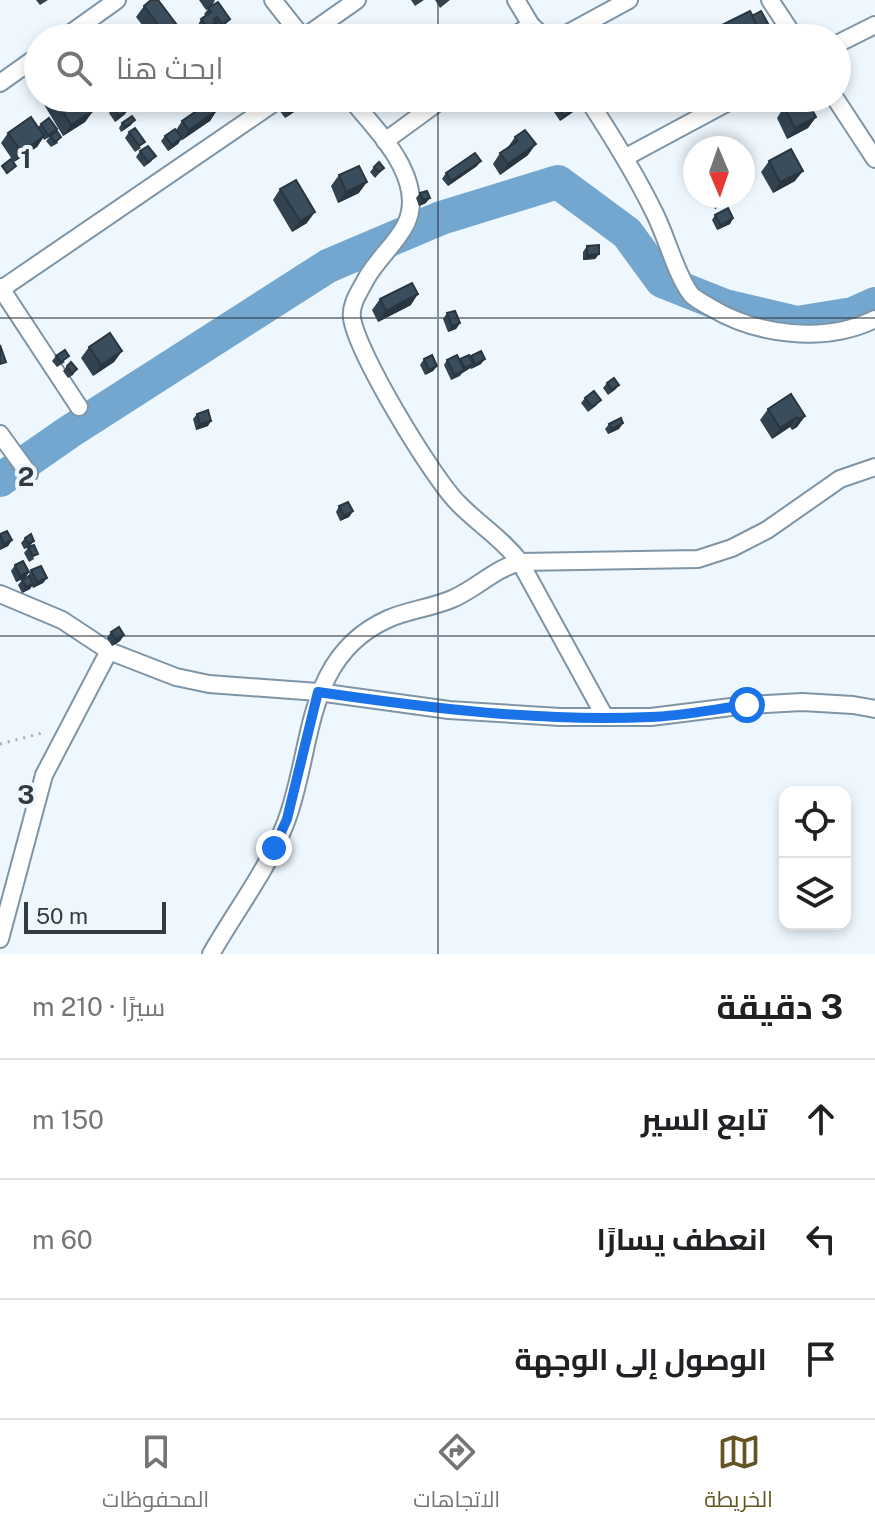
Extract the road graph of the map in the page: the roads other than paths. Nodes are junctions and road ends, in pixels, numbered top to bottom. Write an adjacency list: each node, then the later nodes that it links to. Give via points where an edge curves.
1 (117, 0): 7 (street)
2 (273, 0): 8 (street)
3 (357, 0): 9 (street)
4 (516, 0): 10 (street)
5 (629, 0): 11 (street)
6 (770, 0): 12 (street)
7 (84, 24)
8 (292, 24)
9 (323, 24)
10 (530, 24)
11 (585, 24)
12 (786, 24)
13 (875, 25): 14 (street)
14 (851, 37)
15 (24, 66): 16 (street)
16 (0, 83)
17 (260, 112): 26 (street)
18 (361, 112): 23 (street)
19 (425, 112): 23 (street)
20 (596, 112): 24 (street)
21 (710, 112): 24 (street)
22 (844, 112): 25 (street)
23 (385, 141): 32 (street, via 410,182 412,205 405,226 354,301 354,325 372,368 439,482)
24 (626, 157): 27 (street, via 690,295 722,315 791,334)
25 (875, 159)
26 (0, 289): 28 (street)
27 (875, 319)
28 (79, 407)
29 (0, 434): 31 (street)
30 (875, 467): 32 (street, via 840,479 767,530 698,559)
31 (29, 474)
32 (520, 562): 35 (street, via 502,567 449,600 367,630 334,663); 37 (street)
33 (0, 594): 34 (street, via 62,620)
34 (109, 651): 35 (street, via 209,684); 38 (street, via 44,775)
35 (318, 692): 37 (street, via 462,711); 39 (street, via 283,829)
36 (875, 709): 37 (street, via 802,702)
37 (605, 717)
38 (0, 939)
39 (211, 954)

